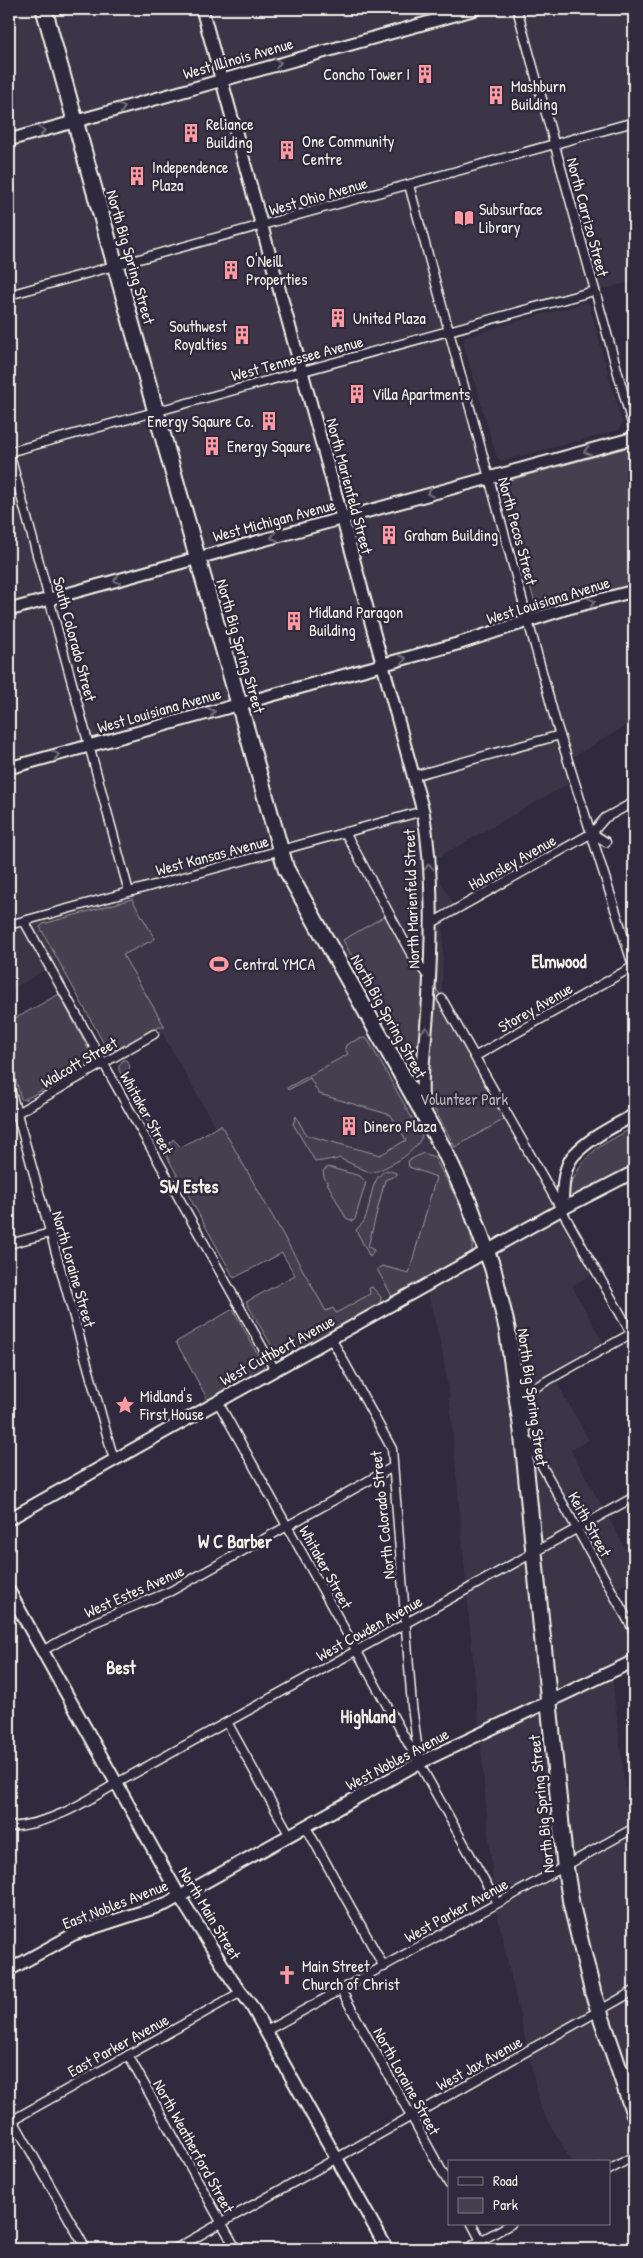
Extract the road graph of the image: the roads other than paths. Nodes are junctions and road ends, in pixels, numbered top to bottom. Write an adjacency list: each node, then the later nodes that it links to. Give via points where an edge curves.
1 (44, 9): 6 (highway, North Big Spring Street)
2 (202, 9): 5 (street, North Marienfeld Street)
3 (476, 9): 5 (street, West Illinois Avenue, one-way to 3)
4 (517, 9): 9 (street, North Carrizo Street)
5 (221, 79): 6 (street, West Illinois Avenue, one-way to 5); 11 (street, North Marienfeld Street)
6 (76, 122): 8 (street, West Illinois Avenue, one-way to 6); 12 (highway, North Big Spring Street)
7 (634, 122): 9 (street, West Ohio Avenue)
8 (9, 140)
9 (554, 144): 10 (street, West Ohio Avenue); 13 (street, North Carrizo Street)
10 (408, 185): 11 (street, West Ohio Avenue); 15 (street, North Pecos Street)
11 (261, 226): 12 (street, West Ohio Avenue); 16 (street, North Marienfeld Street)
12 (115, 266): 14 (street, West Ohio Avenue); 17 (highway, North Big Spring Street)
13 (594, 291): 15 (street, West Tennessee Avenue); 18 (street, North Carrizo Street)
14 (9, 295)
15 (449, 331): 16 (street, West Tennessee Avenue); 21 (street, North Pecos Street)
16 (301, 371): 17 (street, West Tennessee Avenue); 22 (street, North Marienfeld Street)
17 (156, 412): 20 (street, West Tennessee Avenue); 23 (highway, North Big Spring Street)
18 (634, 431)
19 (634, 438): 21 (street, West Michigan Avenue, one-way to 21)
20 (9, 452): 25 (street, South Colorado Street)
21 (489, 477): 22 (street, West Michigan Avenue, one-way to 22); 27 (street, North Pecos Street)
22 (342, 518): 23 (street, West Michigan Avenue, one-way to 23); 28 (street, North Marienfeld Street)
23 (198, 558): 25 (street, West Michigan Avenue, one-way to 25); 29 (highway, North Big Spring Street)
24 (634, 590): 27 (street, West Louisiana Avenue, one-way to 24)
25 (49, 598): 26 (street, West Michigan Avenue); 31 (street, South Colorado Street)
26 (9, 610)
27 (529, 622): 28 (street, West Louisiana Avenue, one-way to 27); 30 (street, North Pecos Street)
28 (382, 665): 29 (street, West Louisiana Avenue); 33 (street, North Marienfeld Street)
29 (239, 704): 31 (street, West Louisiana Avenue, one-way to 29); 39 (highway, North Big Spring Street)
30 (560, 735): 33 (street); 37 (street, North Pecos Street)
31 (90, 746): 32 (street, West Louisiana Avenue, one-way to 31); 40 (street, South Colorado Street)
32 (9, 768)
33 (413, 776): 35 (street, North Marienfeld Street)
34 (634, 802): 37 (street, via 605,818)
35 (423, 811): 36 (street, West Kansas Avenue); 42 (street, North Marienfeld Street, one-way to 35)
36 (345, 832): 39 (street, West Kansas Avenue); 45 (street, North Marienfeld Street, via 410,952)
37 (592, 833): 38 (street); 42 (street, Holmsley Avenue); 44 (street, North Pecos Street)
38 (606, 842)
39 (281, 850): 40 (street, West Kansas Avenue); 52 (highway, North Big Spring Street, via 286,869)
40 (129, 892): 41 (street, West Kansas Avenue)
41 (24, 921): 43 (street, West Kansas Avenue); 49 (street, Whitaker Street)
42 (430, 924): 45 (street, North Marienfeld Street)
43 (9, 925)
44 (634, 967): 48 (street, Storey Avenue)
45 (429, 978): 52 (street, North Marienfeld Street, one-way to 45, via 421,1084)
46 (442, 999): 48 (street)
47 (154, 1034): 49 (street, Walcott Street)
48 (476, 1056): 55 (street)
49 (104, 1063): 51 (street, Walcott Street); 61 (street, Whitaker Street)
50 (9, 1085): 51 (street, North Loraine Street)
51 (17, 1112): 56 (street, North Loraine Street)
52 (424, 1113): 58 (highway, North Big Spring Street, via 469,1203)
53 (634, 1115): 55 (street, via 603,1132 572,1157 564,1180)
54 (634, 1172): 55 (street, West Cuthbert Avenue)
55 (562, 1209): 58 (street, West Cuthbert Avenue); 59 (street)
56 (50, 1233): 57 (street); 65 (street, North Loraine Street)
57 (9, 1244)
58 (488, 1251): 60 (street, West Cuthbert Avenue); 62 (highway, North Big Spring Street)
59 (633, 1335): 62 (street)
60 (331, 1338): 61 (street, West Cuthbert Avenue); 66 (street, North Colorado Street, via 392,1449)
61 (275, 1370): 63 (street, West Cuthbert Avenue)
62 (518, 1397): 64 (highway, North Big Spring Street)
63 (218, 1402): 65 (street, West Cuthbert Avenue); 69 (street, Whitaker Street)
64 (522, 1430): 70 (street, Keith Street); 71 (highway, North Big Spring Street)
65 (114, 1460): 68 (street, West Cuthbert Avenue)
66 (393, 1467): 69 (street, West Estes Avenue); 73 (street, North Colorado Street)
67 (634, 1497): 70 (street, West Cowden Avenue)
68 (9, 1519)
69 (287, 1526): 75 (street, Whitaker Street); 76 (street, West Estes Avenue, via 171,1591 92,1623)
70 (577, 1529): 71 (street, West Cowden Avenue); 74 (street, Keith Street)
71 (534, 1553): 73 (street, West Cowden Avenue); 78 (highway, North Big Spring Street)
72 (9, 1591): 76 (street, North Main Street)
73 (406, 1624): 75 (street, West Cowden Avenue); 80 (street, North Colorado Street)
74 (634, 1631)
75 (357, 1650): 79 (street, West Cowden Avenue); 80 (street, Whitaker Street)
76 (42, 1651): 81 (street, North Main Street)
77 (634, 1661): 78 (street, West Nobles Avenue)
78 (548, 1702): 80 (street, West Nobles Avenue); 86 (highway, North Big Spring Street)
79 (227, 1722): 81 (street, West Cowden Avenue); 85 (street)
80 (419, 1763): 83 (street, West Nobles Avenue); 88 (street, Whitaker Street)
81 (117, 1783): 82 (street, West Cowden Avenue, via 59,1816); 87 (street, North Main Street)
82 (9, 1827)
83 (306, 1827): 85 (street, West Nobles Avenue); 89 (street)
84 (634, 1828): 86 (street, West Parker Avenue)
85 (290, 1836): 87 (street, West Nobles Avenue)
86 (564, 1865): 88 (street, West Parker Avenue); 94 (highway, North Big Spring Street, via 579,1940)
87 (180, 1897): 90 (street, East Nobles Avenue, via 74,1934); 93 (street, North Main Street)
88 (497, 1903): 89 (street, West Parker Avenue)
89 (384, 1967): 91 (street, West Parker Avenue)
90 (9, 1970)
91 (341, 1990): 95 (street, West Parker Avenue); 98 (street, North Loraine Street)
92 (634, 1991): 94 (street, West Jax Avenue)
93 (241, 1992): 95 (street, North Main Street); 96 (street, East Parker Avenue)
94 (599, 2011): 97 (highway, North Big Spring Street); 98 (street, West Jax Avenue)
95 (266, 2031): 101 (street, North Main Street)
96 (128, 2055): 99 (street, East Parker Avenue); 104 (street, North Weatherford Street)
97 (634, 2113)
98 (411, 2116): 101 (street, West Jax Avenue); 103 (street, North Loraine Street)
99 (10, 2120): 108 (street)
100 (634, 2156): 102 (street)
101 (337, 2158): 104 (street, West Jax Avenue); 111 (street, North Main Street)
102 (610, 2169)
103 (448, 2182)
104 (222, 2223): 109 (street, West Jax Avenue); 110 (street, North Weatherford Street)
105 (473, 2226): 107 (street)
106 (507, 2226): 107 (street)
107 (481, 2241): 112 (street)
108 (86, 2249)
109 (175, 2249)
110 (236, 2249)
111 (387, 2249)
112 (466, 2249)

